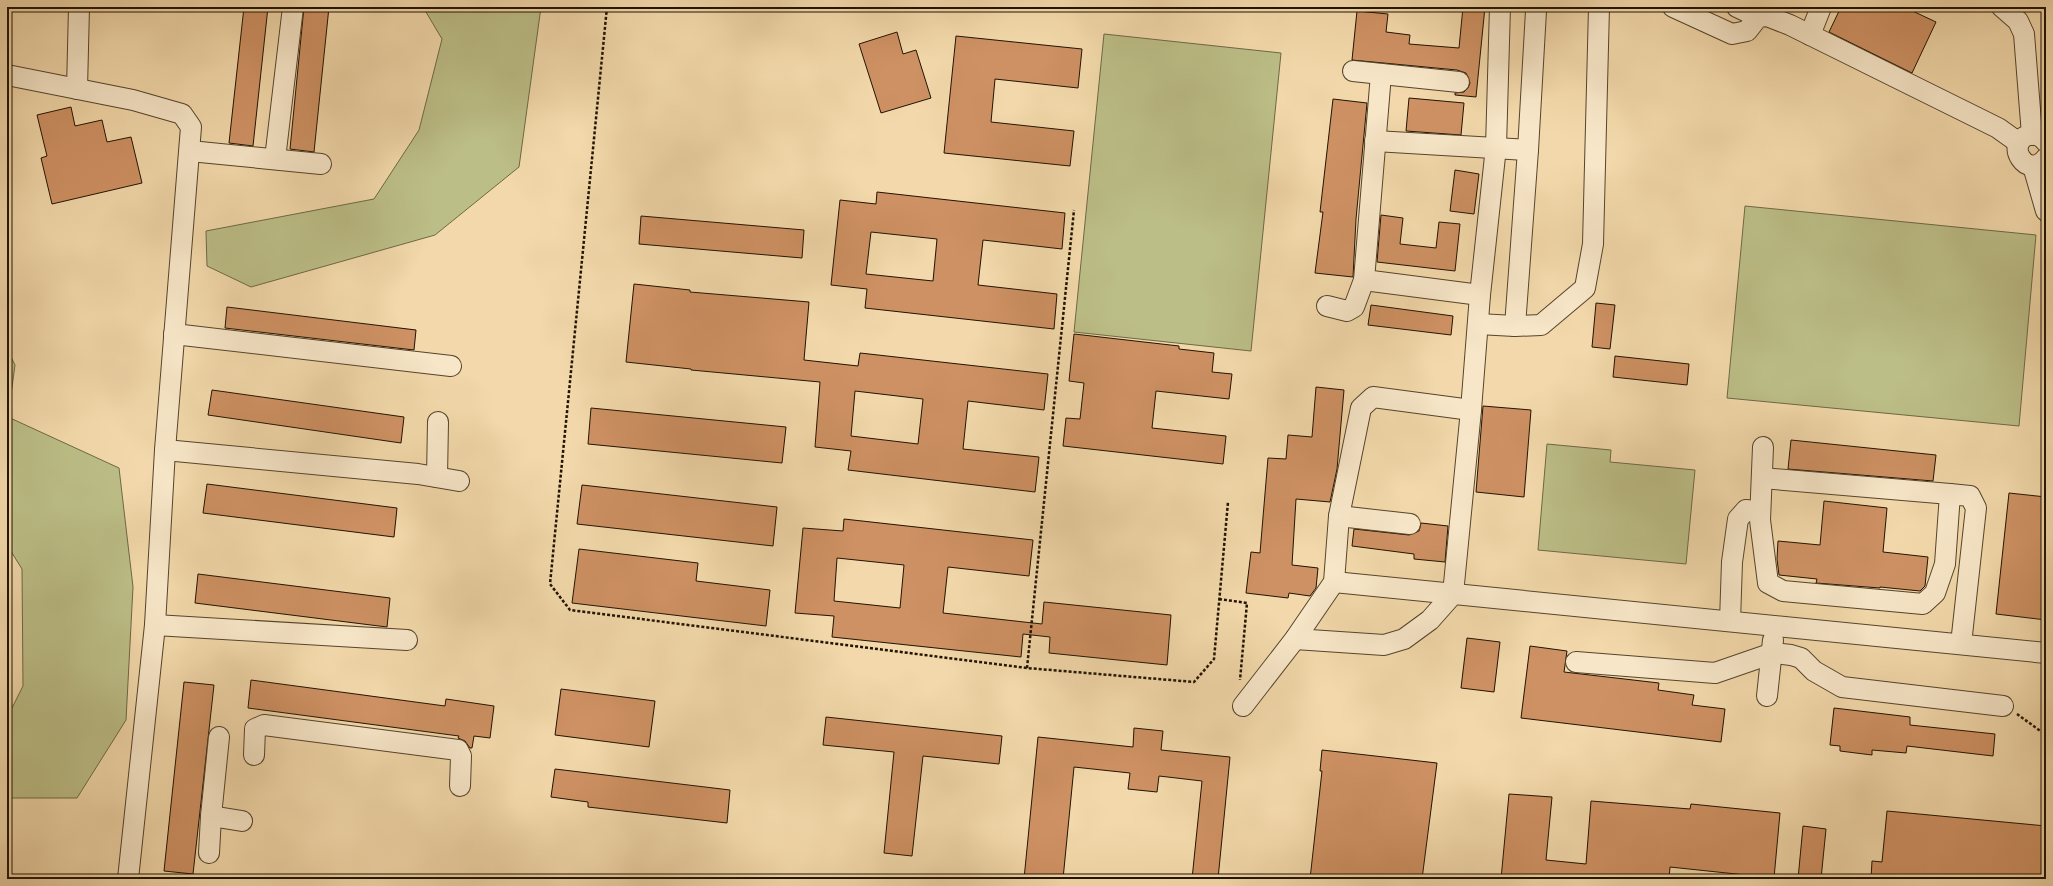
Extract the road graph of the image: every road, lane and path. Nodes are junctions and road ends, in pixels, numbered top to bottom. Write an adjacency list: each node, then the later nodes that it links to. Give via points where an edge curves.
1 (78, 7): 17 (lane)
2 (293, 7): 23 (lane)
3 (607, 7): 59 (path, via 550,584 570,610)
4 (1500, 7): 20 (lane)
5 (1534, 7): 21 (lane, via 1536,11)
6 (1599, 7): 32 (lane, via 1594,244 1585,288 1541,324)
7 (1673, 7): 11 (lane, via 1732,34 1747,31)
8 (1737, 7): 11 (lane)
9 (1821, 7): 12 (lane)
10 (2002, 7): 18 (lane, via 2018,21 2024,34)
11 (1758, 17): 12 (lane, via 1768,16)
12 (1810, 35): 18 (lane, via 1998,128)
13 (1353, 71): 14 (lane)
14 (1381, 74): 16 (lane); 19 (lane)
15 (7, 75): 17 (lane)
16 (1459, 82)
17 (77, 88): 22 (lane, via 182,114 191,127)
18 (2032, 140): 24 (lane, via 2018,153 2028,165)
19 (1375, 141): 20 (lane); 28 (lane)
20 (1496, 148): 21 (lane); 29 (lane)
21 (1528, 150): 32 (lane)
22 (190, 152): 23 (lane); 33 (lane)
23 (275, 159): 25 (lane)
24 (2040, 162): 27 (lane)
25 (321, 164)
26 (1074, 210): 59 (path)
27 (2046, 211)
28 (1364, 280): 29 (lane); 30 (lane, via 1354,307 1347,311)
29 (1480, 295): 31 (lane)
30 (1327, 306)
31 (1478, 324): 32 (lane); 35 (lane)
32 (1515, 326)
33 (174, 334): 34 (lane); 38 (lane)
34 (451, 366)
35 (1471, 410): 45 (lane, via 1373,397 1361,408); 48 (lane)
36 (438, 422): 39 (lane)
37 (1763, 447): 40 (lane)
38 (165, 450): 39 (lane); 51 (lane)
39 (437, 477): 41 (lane)
40 (1762, 478): 42 (lane); 44 (lane)
41 (459, 480)
42 (1950, 494): 44 (lane, via 1945,564 1935,593 1923,604 1783,591 1768,583); 55 (lane, via 1970,496 1976,508)
43 (1228, 502): 49 (path)
44 (1760, 512): 50 (lane, via 1746,510 1738,519 1732,562)
45 (1339, 516): 46 (lane); 47 (lane)
46 (1410, 524)
47 (1334, 582): 48 (lane); 53 (lane)
48 (1453, 594): 50 (lane); 53 (lane, via 1430,620 1404,639 1384,645)
49 (1219, 600): 59 (path, via 1214,659 1194,682); 60 (path, via 1247,603)
50 (1730, 621): 52 (lane)
51 (155, 625): 54 (lane); 71 (lane)
52 (1774, 626): 55 (lane); 56 (lane)
53 (1295, 639): 62 (lane)
54 (407, 640)
55 (1961, 644): 57 (lane)
56 (1772, 653): 58 (lane, via 1715,673); 61 (lane); 63 (lane, via 1801,658 1814,671 1842,687)
57 (2046, 653)
58 (1576, 662)
59 (1027, 668)
60 (1240, 681)
61 (1767, 696)
62 (1243, 706)
63 (2003, 706): 64 (path, via 2028,720)
64 (2046, 735)
65 (219, 737): 68 (lane)
66 (254, 755): 67 (lane, via 255,729 264,725 458,750 461,756)
67 (460, 786)
68 (212, 816): 69 (lane); 70 (lane)
69 (242, 821)
70 (209, 853)
71 (128, 879)

